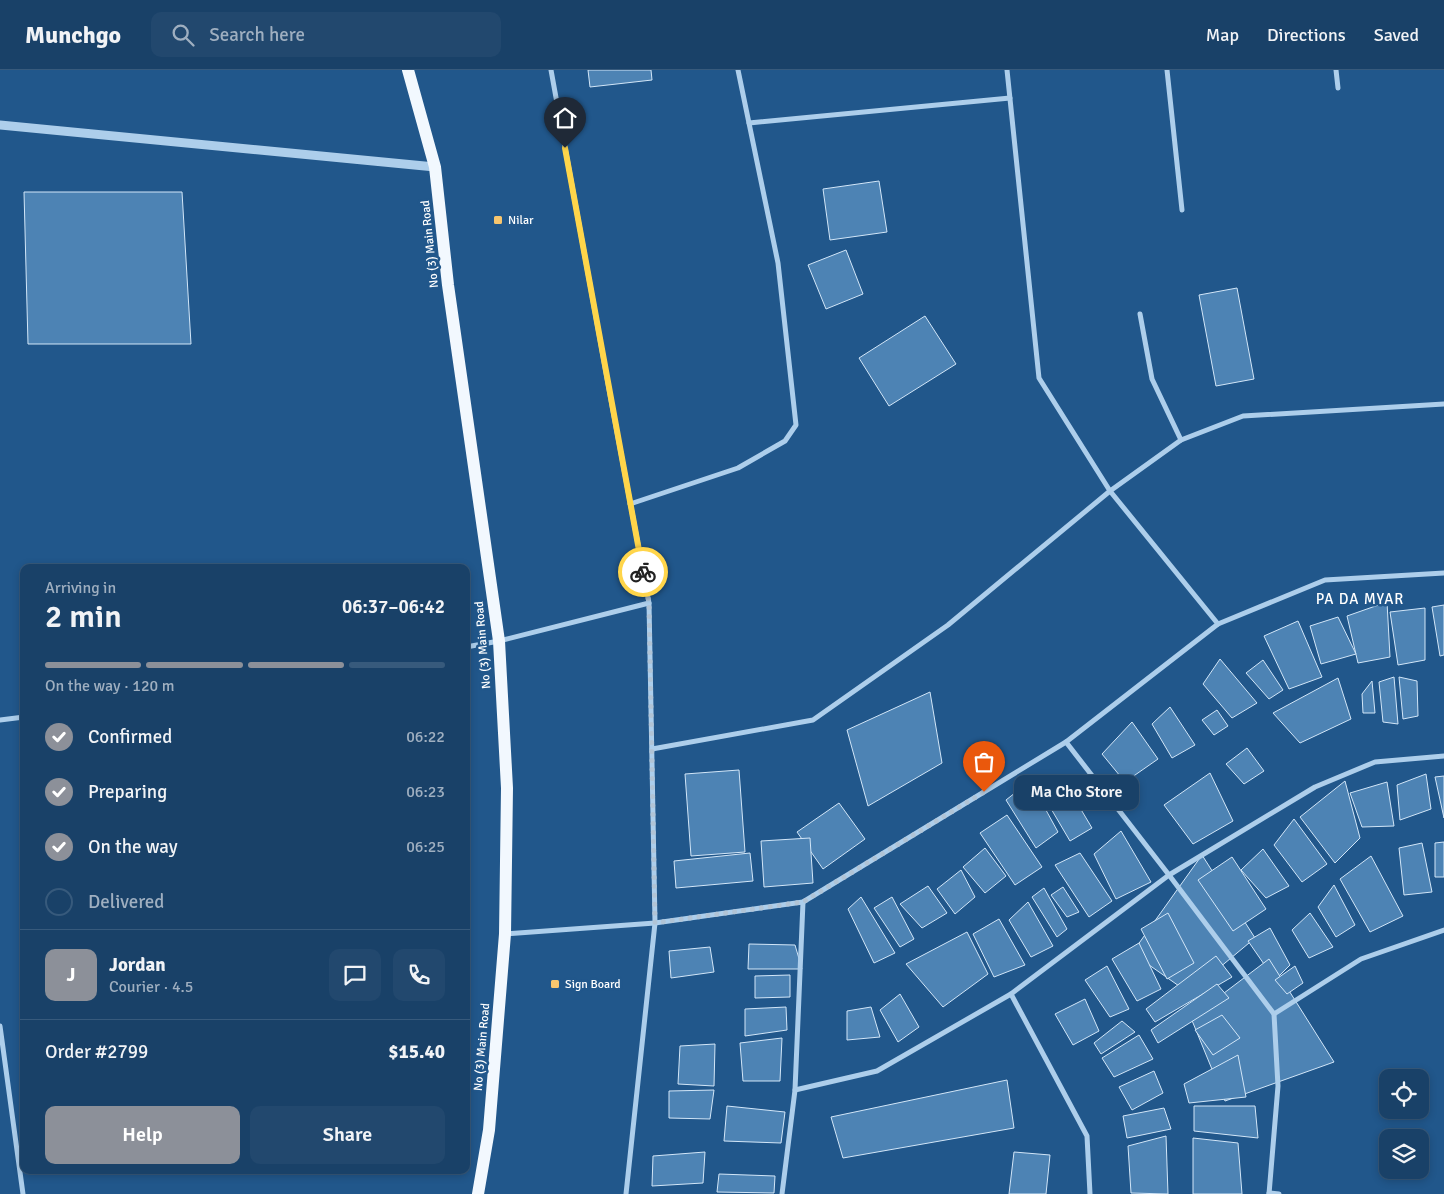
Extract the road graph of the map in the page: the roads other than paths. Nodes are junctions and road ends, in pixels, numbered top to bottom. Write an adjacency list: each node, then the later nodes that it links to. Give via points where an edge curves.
1 (408, 70): 11 (main road, No (3) Main Road)
2 (552, 70): 17 (street)
3 (738, 70): 9 (street)
4 (1007, 70): 8 (street)
5 (1167, 70): 12 (street)
6 (1336, 70): 7 (street)
7 (1338, 88)
8 (1010, 98): 9 (street); 16 (street, via 1039,378)
9 (749, 123): 17 (street, via 778,263 796,425 785,441 738,468)
10 (0, 125): 11 (street)
11 (435, 167): 21 (main road, No (3) Main Road, via 448,285)
12 (1182, 210)
13 (1140, 314): 15 (street, via 1152,379)
14 (1444, 404): 15 (street, via 1244,416)
15 (1181, 440): 16 (street)
16 (1110, 491): 20 (street); 26 (street, via 948,625 813,720)
17 (630, 504): 19 (street)
18 (1444, 573): 20 (street, via 1324,580)
19 (649, 603): 21 (street); 26 (street)
20 (1218, 624): 25 (street)
21 (499, 641): 22 (street); 32 (main road, No (3) Main Road, via 507,788)
22 (470, 646)
23 (20, 718): 24 (street)
24 (0, 720)
25 (1066, 742): 28 (street); 29 (street)
26 (652, 749): 30 (street)
27 (1444, 756): 28 (street, via 1376,762 1323,784)
28 (1169, 875): 33 (street); 34 (street)
29 (803, 902): 30 (street); 36 (street)
30 (655, 923): 32 (street); 42 (street)
31 (1444, 930): 34 (street, via 1361,959)
32 (505, 934): 41 (main road, No (3) Main Road, via 489,1130)
33 (1011, 994): 36 (street, via 877,1071); 44 (street, via 1087,1136)
34 (1274, 1014): 39 (street, via 1278,1086)
35 (0, 1026): 37 (street)
36 (795, 1090): 43 (street)
37 (20, 1172)
38 (20, 1174): 40 (street)
39 (1269, 1193): 45 (street)
40 (23, 1194)
41 (478, 1194)
42 (626, 1194)
43 (782, 1194)
44 (1090, 1194)
45 (1279, 1194)

